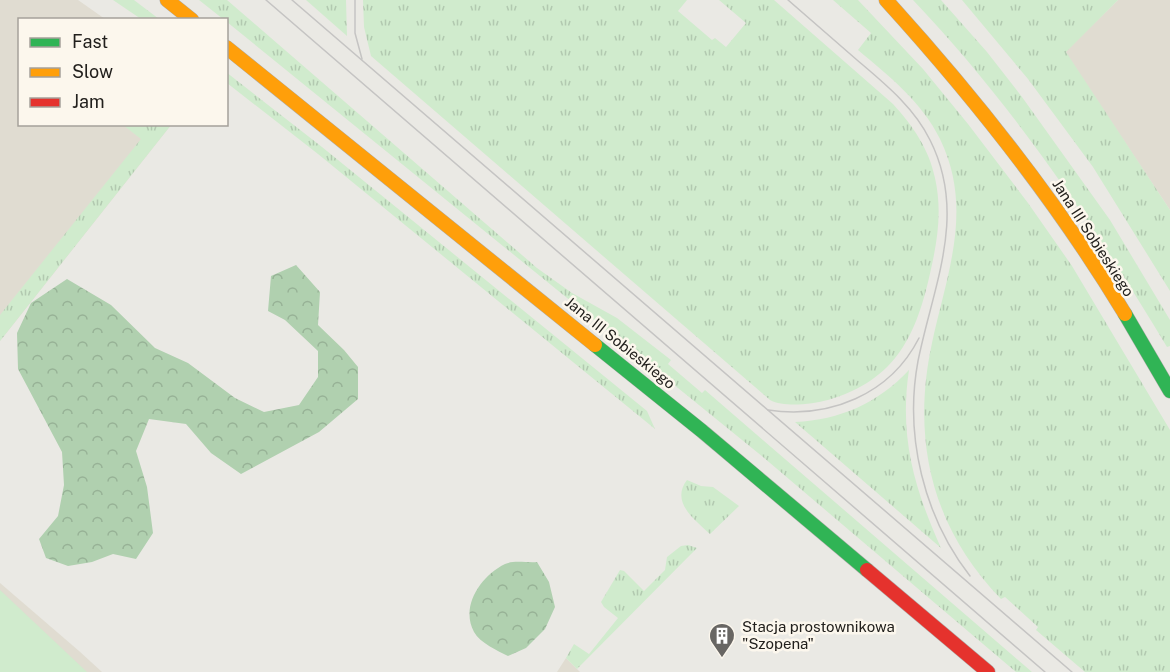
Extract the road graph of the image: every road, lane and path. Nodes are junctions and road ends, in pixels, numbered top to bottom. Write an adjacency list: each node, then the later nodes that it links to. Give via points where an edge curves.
1 (167, 0): 3 (main road)
2 (886, 0): 5 (main road, Jana III Sobieskiego, via 969,93 1040,186 1082,246)
3 (190, 18)
4 (228, 49): 6 (main road, Jana III Sobieskiego, via 702,431)
5 (1170, 391)
6 (988, 672)

